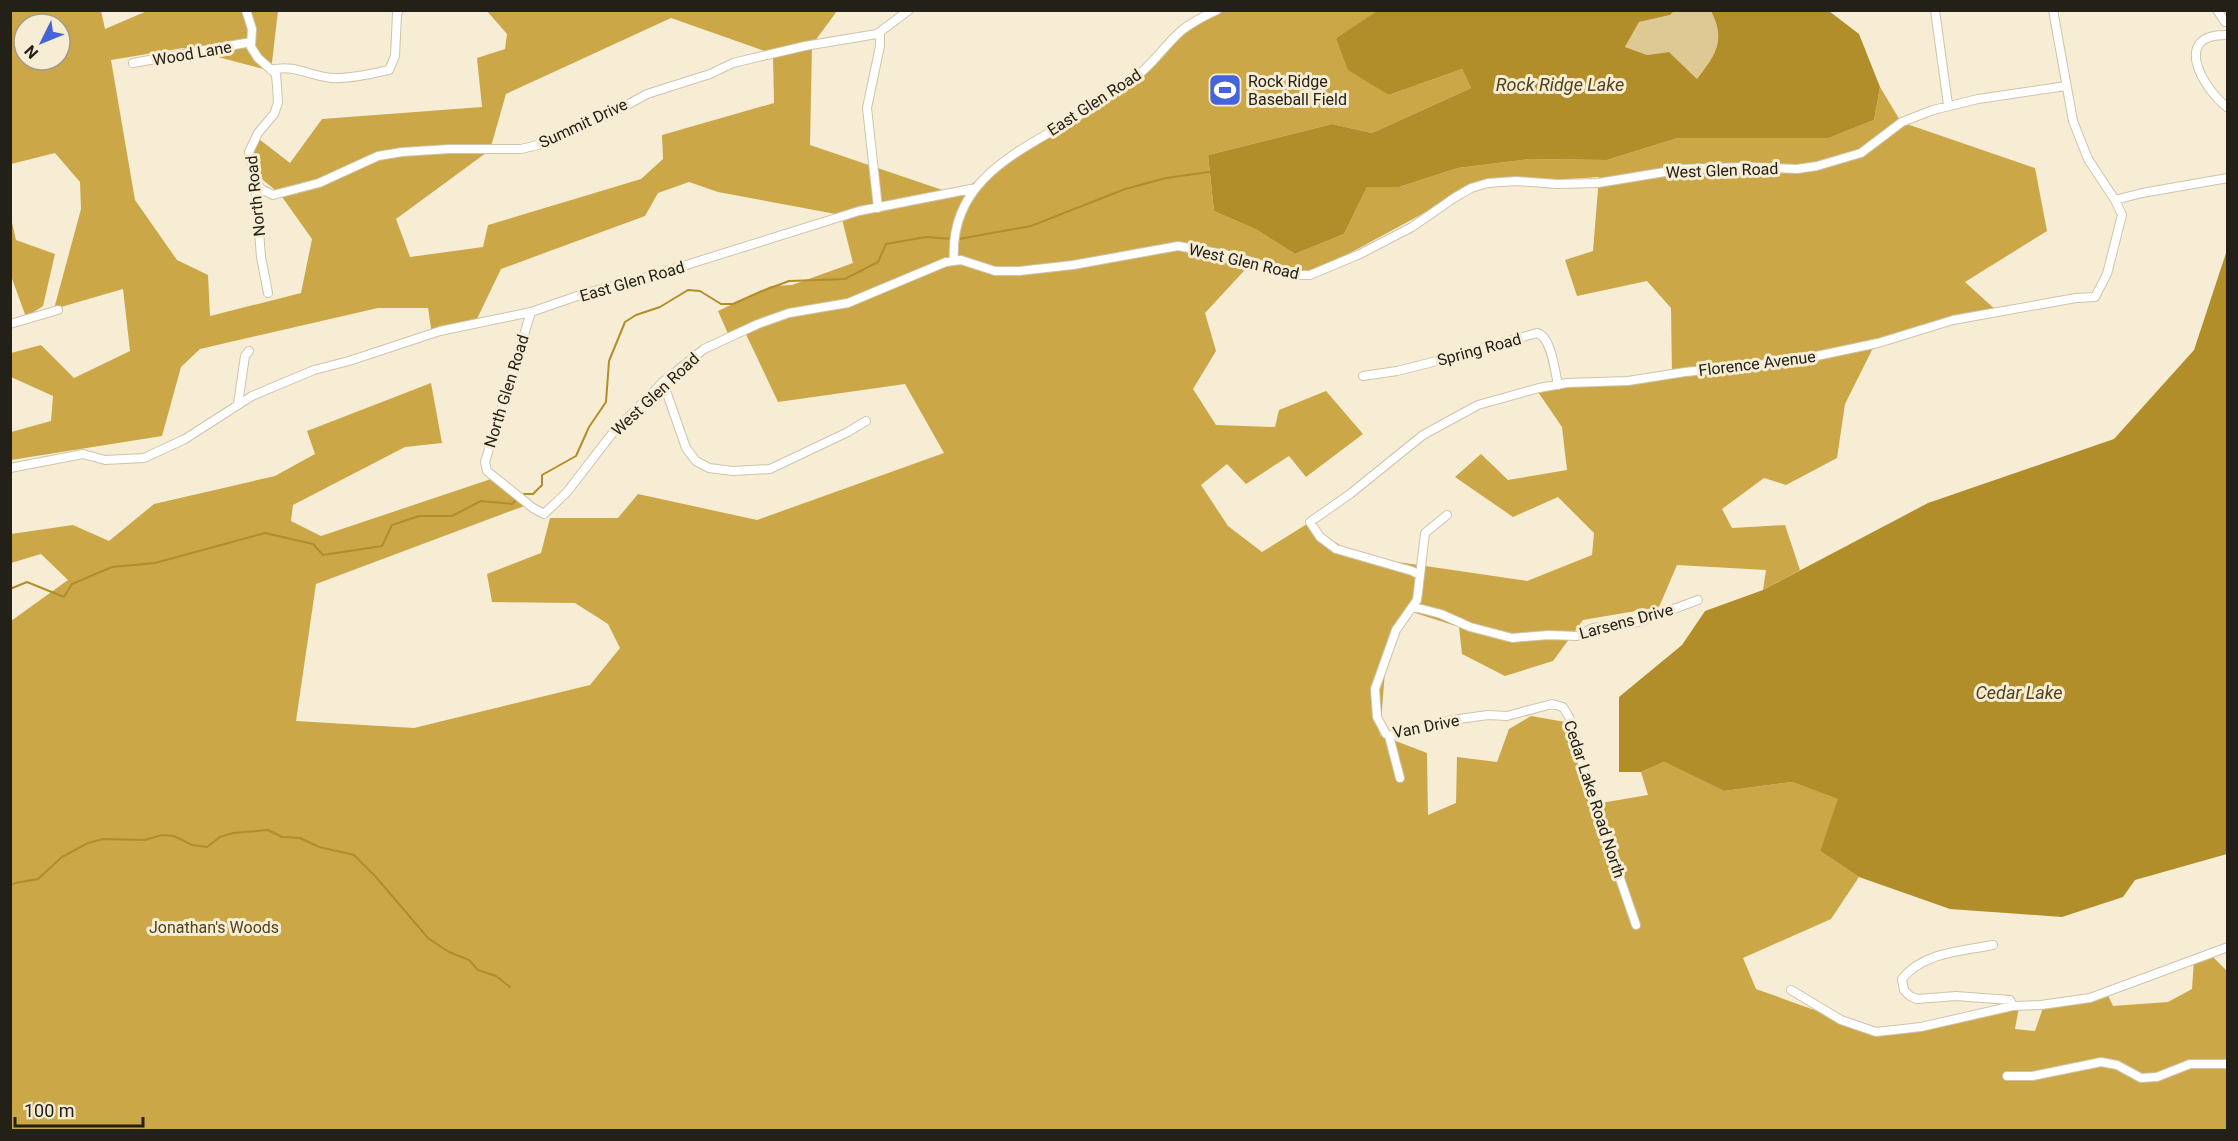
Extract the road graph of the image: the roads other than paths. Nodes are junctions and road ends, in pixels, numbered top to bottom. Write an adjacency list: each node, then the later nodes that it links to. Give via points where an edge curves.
1 (246, 10): 11 (street, North Road)
2 (399, 10): 13 (street, via 395,56 389,70 334,78 295,68)
3 (909, 10): 9 (street, Summit Drive)
4 (1217, 10): 19 (street, East Glen Road, via 1180,33 1136,77 1090,109 1015,151)
5 (1935, 10): 15 (street)
6 (2053, 10): 14 (street, Florence Avenue)
7 (2217, 10): 8 (street)
8 (2225, 22)
9 (880, 32): 18 (street, Summit Drive, via 733,63 647,94 609,115 521,149 449,149 378,156 319,183 273,195 261,189); 21 (street, via 867,108)
10 (2228, 35): 16 (street, via 2204,40 2196,55 2205,85)
11 (251, 42): 12 (street, Wood Lane); 13 (street, North Road, via 258,58)
12 (133, 63)
13 (271, 70): 18 (street, North Road, via 276,74 278,103 252,142 249,152)
14 (2066, 86): 15 (street, West Glen Road); 20 (street, Florence Avenue, via 2079,140)
15 (1948, 105): 22 (street, West Glen Road, via 1902,122 1861,153 1817,166 1683,169 1598,183 1488,183 1454,198 1412,227 1360,254 1310,275 1293,275 1233,256 1178,246 1019,271 995,271)
16 (2228, 108)
17 (2228, 178): 20 (street)
18 (255, 179): 23 (street, North Road)
19 (976, 188): 21 (street, East Glen Road); 22 (street, via 954,234)
20 (2115, 200): 30 (street, Florence Avenue, via 2121,215 2120,228 2107,274 2095,297 1953,320 1878,343 1788,362)
21 (878, 208): 25 (street, East Glen Road, via 822,221)
22 (954, 261): 29 (street, West Glen Road, via 848,303 789,313 758,324 704,349)
23 (268, 293)
24 (58, 310): 26 (street)
25 (531, 312): 31 (street, East Glen Road, via 440,331 314,370); 34 (street, North Glen Road, via 485,462 487,471)
26 (10, 324)
27 (249, 351): 31 (street)
28 (1363, 376): 30 (street, Spring Road, via 1397,371 1540,333 1546,339)
29 (663, 382): 32 (street, via 686,448 709,468 770,469); 34 (street, West Glen Road, via 611,435 567,492)
30 (1558, 385): 36 (street, Florence Avenue, via 1478,405 1450,418 1310,522 1320,537 1336,549)
31 (238, 404): 33 (street, East Glen Road, via 185,439 144,458 112,460 84,454)
32 (866, 421)
33 (10, 468)
34 (544, 514)
35 (1447, 515): 36 (street, Van Drive, via 1425,534)
36 (1420, 575): 38 (street, Van Drive)
37 (1698, 600): 38 (street, Larsens Drive, via 1638,622 1593,628 1577,636 1512,638)
38 (1414, 607): 40 (street, Van Drive, via 1396,630 1375,689 1377,717)
39 (1530, 710): 40 (street, Van Drive, via 1507,716 1452,720); 42 (street, Cedar Lake Road North, via 1556,704 1569,717)
40 (1389, 736): 41 (street)
41 (1400, 778)
42 (1636, 925)
43 (1993, 945): 46 (street, via 1934,957 1907,972 1902,987 1917,999 1956,996 2010,1000)
44 (2228, 948): 46 (street, via 2090,998)
45 (1791, 990): 46 (street, via 1841,1020 1876,1032 1921,1027)
46 (2013, 1006)
47 (2228, 1064): 48 (street, via 2190,1064 2157,1077 2141,1078 2117,1065 2101,1062 2032,1076)
48 (2007, 1076)

